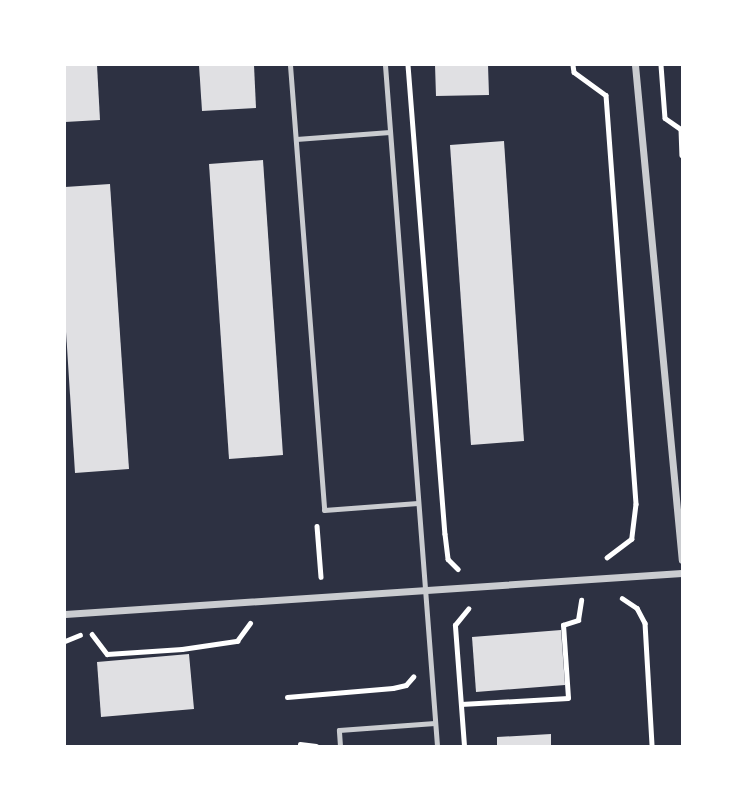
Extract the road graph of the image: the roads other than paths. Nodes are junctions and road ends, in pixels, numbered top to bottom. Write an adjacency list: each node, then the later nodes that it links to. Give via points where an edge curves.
1 (290, 65): 5 (lane)
2 (385, 65): 4 (lane)
3 (635, 65): 7 (street)
4 (390, 132): 5 (lane); 6 (lane)
5 (296, 139): 6 (lane, via 324,510)
6 (418, 503): 9 (lane)
7 (682, 559)
8 (682, 573): 9 (street)
9 (425, 593): 10 (street); 11 (lane)
10 (65, 614)
11 (435, 723): 12 (lane, via 339,730); 13 (lane)
12 (340, 746)
13 (437, 746)

